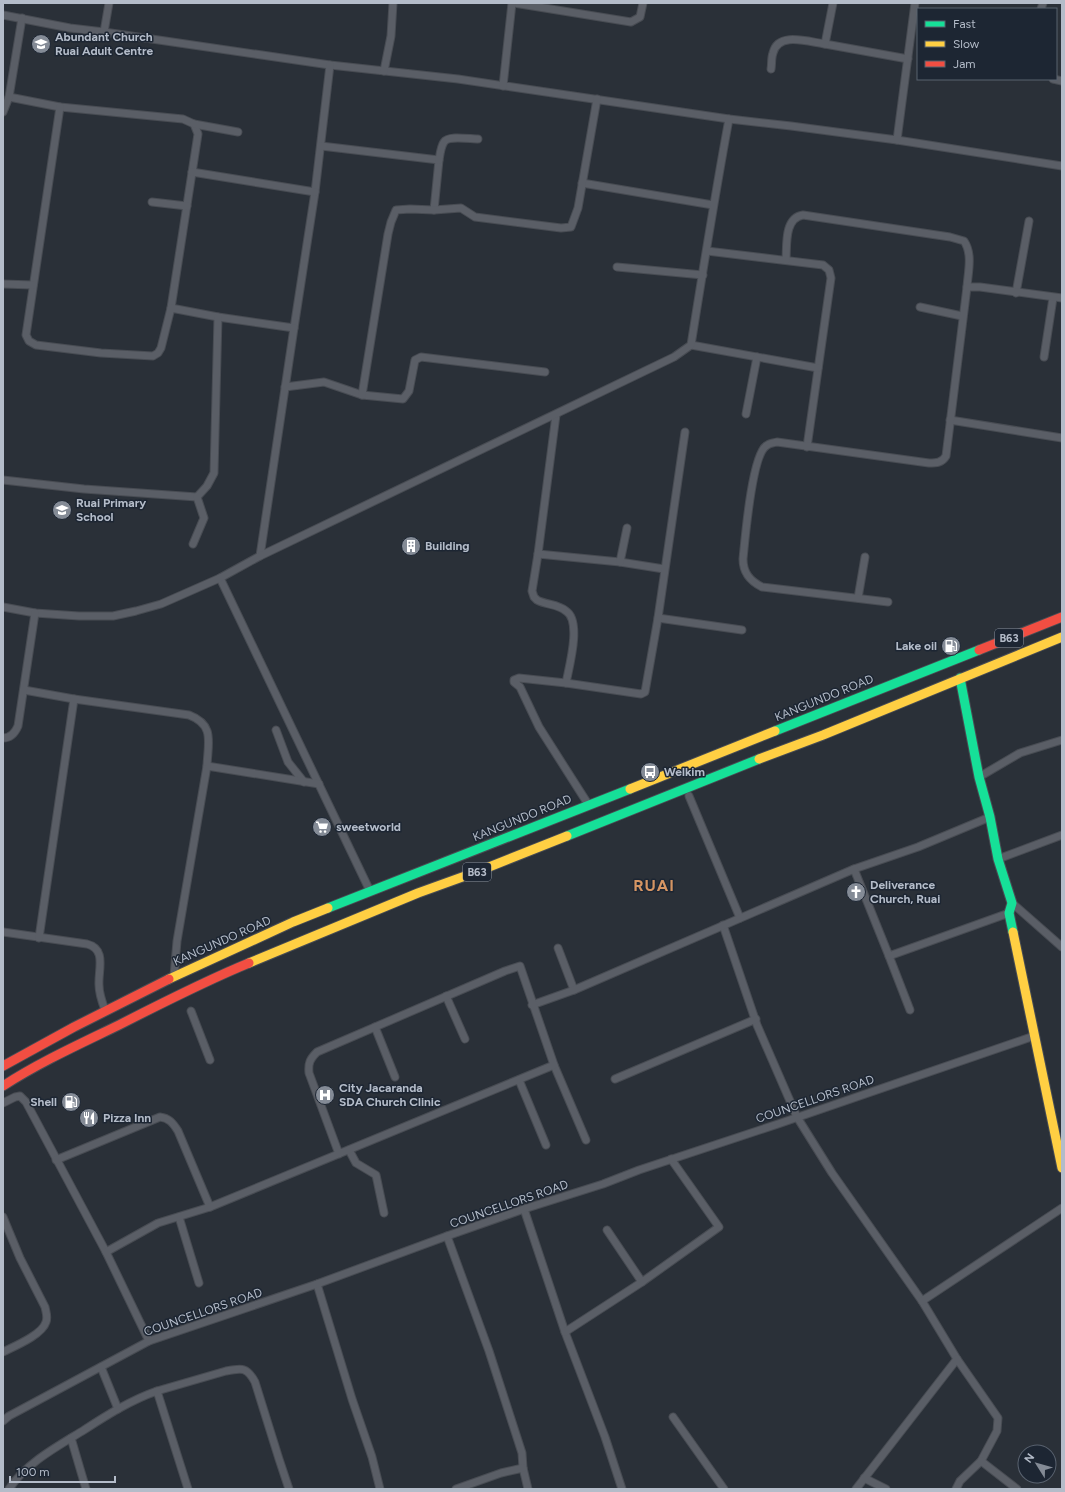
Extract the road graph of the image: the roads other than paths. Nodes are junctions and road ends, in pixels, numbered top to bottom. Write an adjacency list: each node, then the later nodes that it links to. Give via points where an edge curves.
1 (109, 3): 9 (street)
2 (393, 3): 14 (street, via 391,36)
3 (513, 3): 4 (street, via 631,22 640,18); 15 (street)
4 (643, 3)
5 (833, 3): 10 (street)
6 (916, 7): 11 (street)
7 (3, 14): 8 (street)
8 (22, 18): 9 (street); 16 (street)
9 (104, 32): 12 (street)
10 (825, 44): 11 (street); 13 (street, via 787,39 780,42 773,53)
11 (908, 58): 24 (street)
12 (330, 65): 14 (street); 25 (street)
13 (771, 69)
14 (384, 71): 15 (street)
15 (503, 86): 17 (street)
16 (9, 97): 18 (street); 19 (street)
17 (597, 99): 20 (street); 29 (street)
18 (60, 107): 21 (street, via 183,119); 41 (street)
19 (3, 112)
20 (729, 119): 24 (street); 32 (street)
21 (194, 124): 22 (street); 28 (street, via 198,134)
22 (238, 132)
23 (478, 139): 26 (street, via 447,139 443,142)
24 (897, 140): 27 (street)
25 (321, 146): 26 (street); 30 (street)
26 (439, 160): 34 (street)
27 (1062, 166)
28 (192, 172): 30 (street); 33 (street)
29 (582, 183): 32 (street); 34 (street, via 578,208 571,226 561,228 475,217 461,208)
30 (315, 192): 50 (street)
31 (152, 202): 33 (street)
32 (713, 205): 36 (street)
33 (187, 206): 47 (street)
34 (434, 210): 57 (street, via 396,210 391,222)
35 (1029, 221): 43 (street)
36 (707, 251): 37 (street); 39 (street)
37 (786, 260): 42 (street, via 791,222 796,216 803,215 950,237 964,241 968,248 970,256); 54 (street, via 823,265 831,274)
38 (617, 266): 39 (street)
39 (703, 275): 51 (street)
40 (3, 284): 41 (street)
41 (33, 285): 47 (street, via 26,336 36,345 153,356 161,348)
42 (966, 287): 43 (street); 48 (street)
43 (1016, 293): 44 (street)
44 (1053, 298): 45 (street); 53 (street)
45 (1062, 298)
46 (920, 307): 48 (street)
47 (171, 308): 49 (street)
48 (962, 316): 60 (street)
49 (218, 317): 50 (street); 65 (street, via 214,473)
50 (294, 328): 56 (street)
51 (691, 345): 52 (street); 59 (street, via 674,357)
52 (757, 357): 54 (street); 58 (street)
53 (1044, 358)
54 (818, 368): 63 (street)
55 (546, 372): 57 (street, via 421,357 416,360 409,391 403,399)
56 (285, 387): 57 (street, via 324,382); 69 (street)
57 (362, 395)
58 (746, 414)
59 (556, 415): 68 (street); 69 (street)
60 (950, 420): 62 (street); 63 (street, via 946,456 944,460 929,464)
61 (685, 432): 72 (street)
62 (1062, 438)
63 (807, 447): 74 (street, via 777,442 766,446 761,452 749,510 743,565 745,572 752,582 762,587)
64 (3, 481): 65 (street)
65 (197, 497): 67 (street, via 204,518)
66 (628, 528): 71 (street)
67 (193, 544)
68 (538, 554): 71 (street); 83 (street, via 532,591 534,597 565,610 570,613 573,620 572,653)
69 (260, 556): 73 (street)
70 (865, 557): 74 (street)
71 (620, 562): 72 (street)
72 (664, 569): 79 (street)
73 (220, 578): 77 (street, via 161,604 113,616); 92 (street)
74 (858, 598): 75 (street)
75 (888, 602)
76 (3, 607): 77 (street)
77 (35, 613): 84 (street)
78 (1062, 617): 94 (main road, KANGUNDO ROAD / B63)
79 (658, 618): 80 (street); 83 (street, via 644,693)
80 (742, 630)
81 (1062, 638): 82 (main road, B63)
82 (960, 678): 90 (main road); 124 (main road, B63, via 823,735 418,893 226,973)
83 (566, 683): 94 (street, via 519,678 514,680 520,687 539,727)
84 (24, 690): 85 (street); 87 (street, via 18,726 13,735)
85 (74, 699): 89 (street, via 189,714 195,717 207,728); 105 (street)
86 (276, 730): 91 (street, via 288,762)
87 (3, 738)
88 (1062, 740): 90 (street, via 1020,753)
89 (207, 766): 91 (street); 109 (street, via 177,941)
90 (979, 777): 95 (main road)
91 (304, 782): 92 (street)
92 (319, 784): 99 (street)
93 (688, 796): 102 (street)
94 (588, 804): 99 (main road, KANGUNDO ROAD / B63)
95 (990, 817): 97 (main road); 98 (street, via 918,847)
96 (1062, 835): 97 (street)
97 (998, 859): 100 (main road)
98 (854, 869): 102 (street); 108 (street)
99 (370, 891): 109 (main road, KANGUNDO ROAD / B63, via 293,922)
100 (1012, 903): 101 (main road); 106 (street)
101 (1009, 913): 108 (street); 118 (main road)
102 (740, 918): 103 (street)
103 (723, 925): 110 (street); 116 (street)
104 (3, 932): 105 (street)
105 (39, 938): 113 (street, via 87,944 97,949 101,961 99,985)
106 (1062, 947)
107 (558, 948): 110 (street)
108 (889, 956): 114 (street)
109 (174, 976): 113 (main road, KANGUNDO ROAD / B63)
110 (574, 990): 112 (street)
111 (446, 996): 112 (street, via 520,966); 117 (street); 119 (street)
112 (532, 1005): 122 (street)
113 (105, 1010): 120 (main road, KANGUNDO ROAD / B63)
114 (910, 1010)
115 (191, 1011): 121 (street)
116 (756, 1019): 126 (street); 130 (street)
117 (375, 1027): 125 (street); 134 (street, via 317,1052 310,1058 308,1065)
118 (1034, 1036): 130 (street, COUNCELLORS ROAD); 137 (main road)
119 (465, 1039)
120 (17, 1058): 123 (main road, KANGUNDO ROAD / B63); 124 (main road)
121 (210, 1060)
122 (554, 1065): 127 (street); 131 (street)
123 (3, 1066)
124 (25, 1072): 128 (main road, B63)
125 (395, 1077)
126 (615, 1079)
127 (519, 1080): 132 (street); 133 (street)
128 (3, 1086)
129 (3, 1103): 136 (street, via 20,1096 24,1099)
130 (797, 1117): 135 (street, COUNCELLORS ROAD); 150 (street, via 832,1173)
131 (586, 1140)
132 (546, 1145)
133 (349, 1150): 134 (street); 141 (street, via 356,1163 376,1175)
134 (339, 1154): 138 (street)
135 (671, 1159): 140 (street, COUNCELLORS ROAD); 147 (street, via 719,1227)
136 (56, 1160): 138 (street, via 160,1117 166,1118 173,1122 178,1131); 146 (street)
137 (1062, 1168)
138 (210, 1207): 143 (street)
139 (1062, 1208): 150 (street)
140 (524, 1209): 145 (street, COUNCELLORS ROAD); 151 (street)
141 (384, 1213)
142 (3, 1217): 153 (street, via 47,1314 47,1321 38,1333)
143 (178, 1217): 146 (street, via 158,1223); 148 (street)
144 (607, 1230): 147 (street)
145 (447, 1236): 149 (street, COUNCELLORS ROAD); 162 (street, via 489,1351 522,1453)
146 (106, 1252): 152 (street)
147 (642, 1282): 151 (street)
148 (199, 1283)
149 (317, 1284): 152 (street, COUNCELLORS ROAD); 168 (street)
150 (922, 1301): 154 (street)
151 (565, 1332): 171 (street)
152 (149, 1341): 155 (street, COUNCELLORS ROAD)
153 (3, 1352)
154 (958, 1359): 161 (street, via 998,1418 997,1431); 163 (street)
155 (101, 1367): 157 (street); 159 (street, COUNCELLORS ROAD)
156 (157, 1391): 157 (street); 166 (street); 167 (street, via 226,1370 238,1369 250,1373)
157 (118, 1409): 160 (street)
158 (673, 1416): 172 (street)
159 (3, 1421)
160 (71, 1438): 164 (street, via 29,1467); 165 (street)
161 (981, 1461): 175 (street); 176 (street)
162 (523, 1468): 169 (street); 170 (street)
163 (864, 1478): 173 (street); 174 (street)
164 (9, 1489)
165 (86, 1489)
166 (188, 1489)
167 (289, 1489)
168 (380, 1489)
169 (456, 1489)
170 (528, 1489)
171 (622, 1489)
172 (724, 1489)
173 (856, 1489)
174 (886, 1489)
175 (956, 1489)
176 (1017, 1489)

